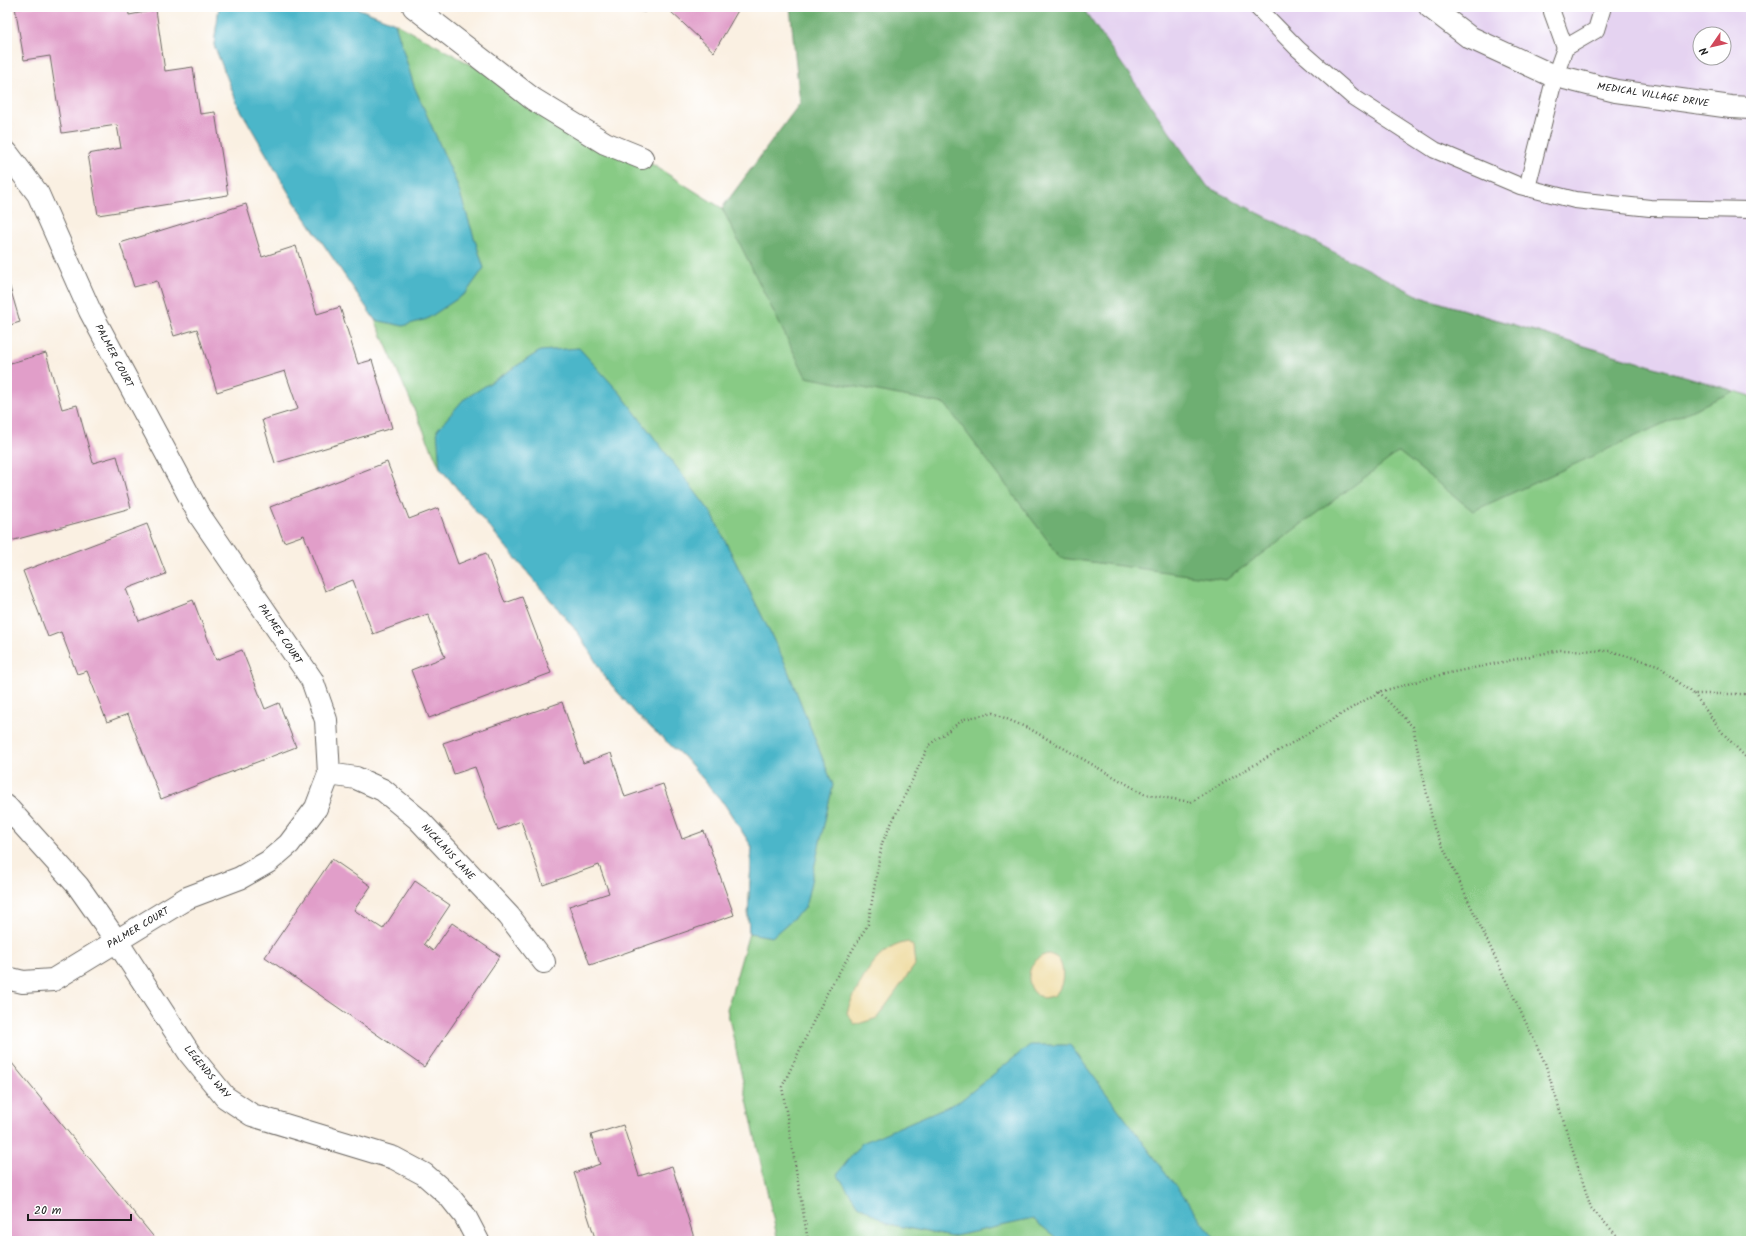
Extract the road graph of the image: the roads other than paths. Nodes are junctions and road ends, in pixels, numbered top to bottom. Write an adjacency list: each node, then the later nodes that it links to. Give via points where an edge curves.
1 (414, 7): 10 (street, via 532,100 605,143)
2 (1257, 7): 11 (lane, via 1298,49 1353,97 1435,150)
3 (1430, 7): 7 (street, MEDICAL VILLAGE DRIVE, via 1468,37)
4 (1554, 7): 6 (lane, via 1552,12)
5 (1603, 7): 6 (lane, via 1596,30)
6 (1565, 48): 7 (lane)
7 (1555, 76): 8 (street, MEDICAL VILLAGE DRIVE, via 1616,91); 11 (lane)
8 (1751, 108)
9 (7, 153): 13 (street, PALMER COURT, via 38,194 90,311 200,516 312,680 326,720)
10 (642, 158)
11 (1527, 188): 12 (lane, via 1575,200 1650,208)
12 (1751, 210)
13 (329, 774): 15 (street, PALMER COURT, via 316,808 289,844 268,862 240,878 187,898); 16 (street, NICKLAUS LANE, via 356,778 383,790 418,819 509,916)
14 (7, 807): 15 (street, LEGENDS WAY, via 78,886)
15 (116, 940): 17 (street, PALMER COURT, via 53,980 23,982); 18 (street, LEGENDS WAY, via 190,1054 225,1097 252,1115 394,1158 424,1174 449,1196 465,1216)
16 (544, 962)
17 (7, 978)
18 (478, 1241)

